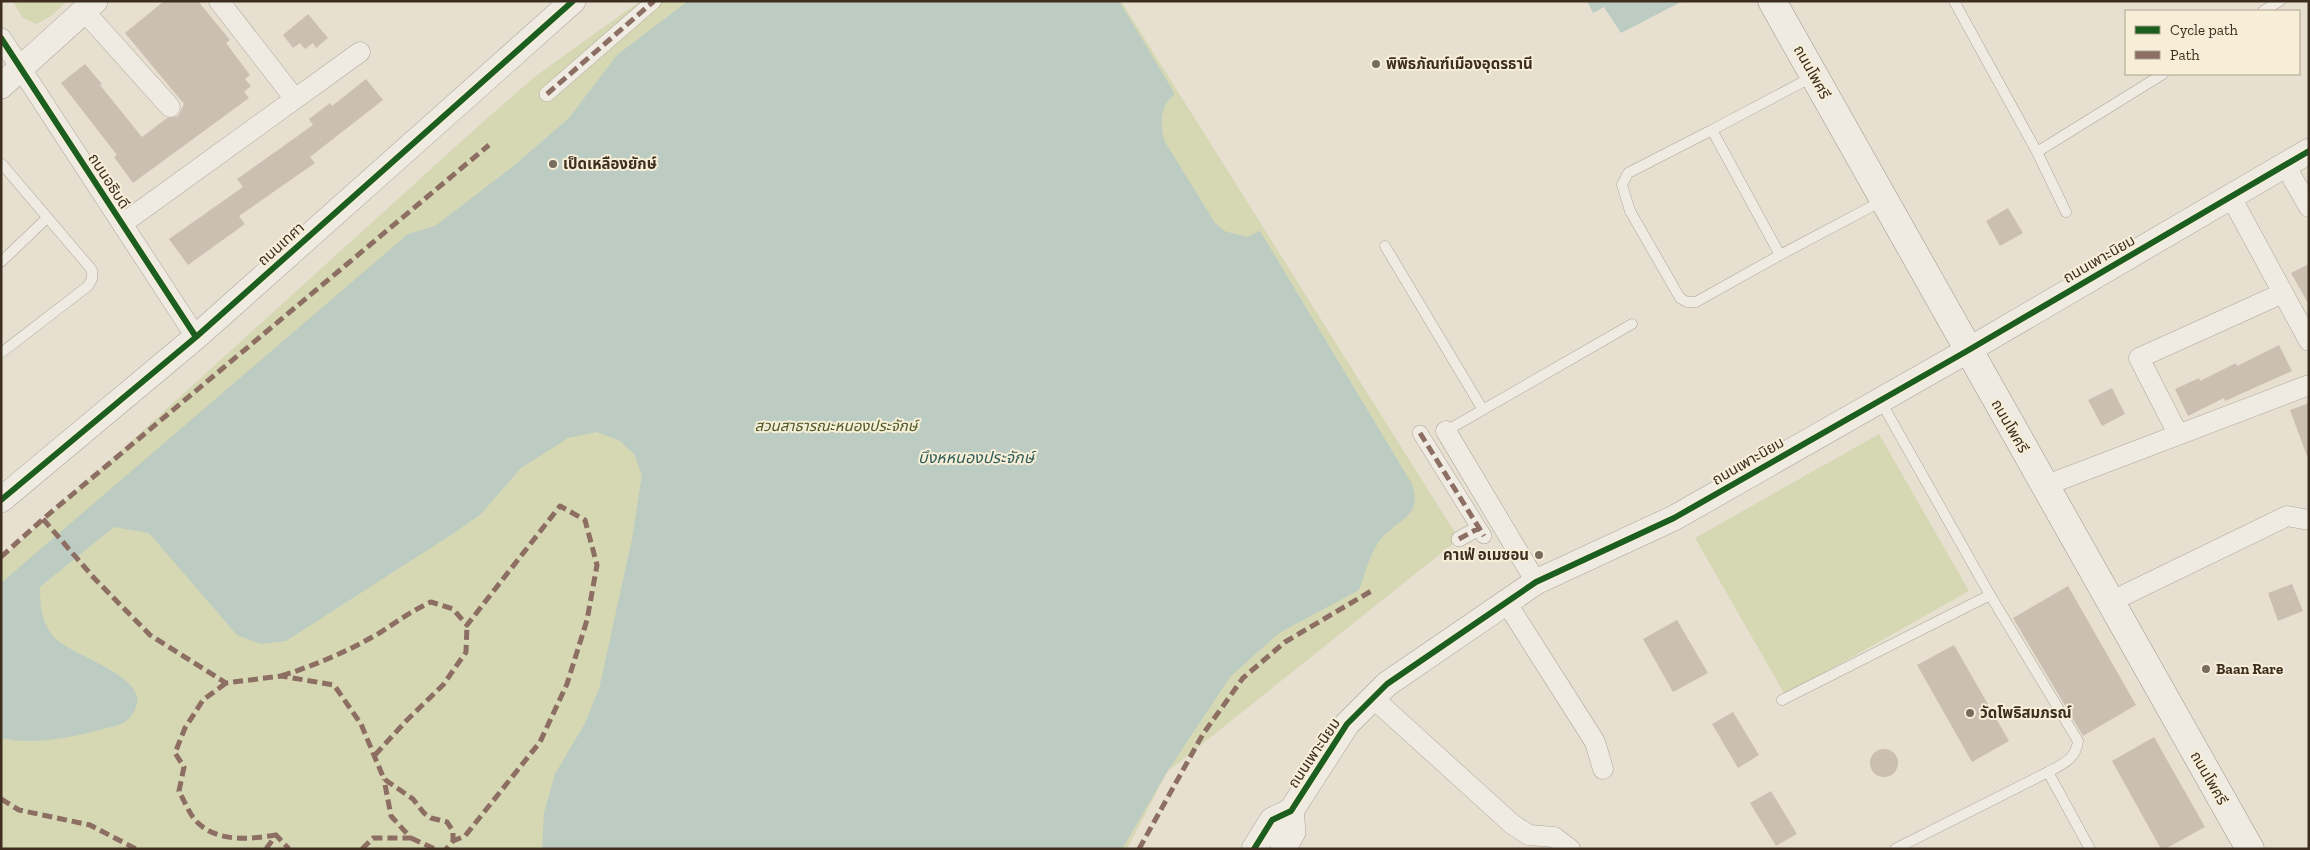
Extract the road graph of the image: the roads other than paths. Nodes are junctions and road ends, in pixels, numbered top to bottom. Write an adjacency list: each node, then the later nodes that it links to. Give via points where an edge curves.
1 (219, 1): 16 (street)
2 (573, 1): 34 (street, ถนนเทศา)
3 (654, 1): 15 (street)
4 (1772, 1): 13 (main road, ถนนโพศรี)
5 (1954, 1): 20 (lane)
6 (2280, 1): 8 (lane)
7 (89, 6): 11 (street); 17 (street)
8 (2267, 6)
9 (1, 38): 11 (street, ถนนอธิบดี)
10 (360, 52): 16 (street)
11 (20, 69): 14 (street); 28 (street, ถนนอธิบดี)
12 (2161, 75): 20 (lane)
13 (1814, 76): 18 (lane); 24 (main road, ถนนโพศรี)
14 (1, 86)
15 (547, 94)
16 (296, 99): 28 (street)
17 (170, 106)
18 (1712, 130): 30 (lane); 30 (lane, via 1628,173 1622,186 1630,211 1680,298 1687,302 1696,302)
19 (2309, 151): 22 (street, ถนนเพาะนิยม)
20 (2037, 152): 26 (lane)
21 (1, 163): 27 (lane)
22 (2285, 165): 23 (street, ถนนเพาะนิยม); 25 (street)
23 (2231, 197): 32 (street); 36 (street, ถนนเพาะนิยม)
24 (1883, 200): 30 (lane); 36 (main road, ถนนโพศรี)
25 (2309, 207)
26 (2066, 212)
27 (48, 218): 31 (lane); 37 (lane, via 92,270 92,279 88,286)
28 (122, 224): 34 (street, ถนนอธิบดี)
29 (1385, 246): 40 (lane)
30 (1780, 255)
31 (1, 262)
32 (2282, 293): 35 (street); 43 (street, via 2139,358)
33 (1632, 324): 40 (lane)
34 (196, 337): 45 (street, ถนนเทศา)
35 (2309, 341)
36 (1967, 351): 39 (street, ถนนเพาะนิยม); 44 (main road, ถนนโพศรี)
37 (1, 353)
38 (2309, 385): 43 (street)
39 (1880, 400): 48 (street, ถนนเพาะนิยม, via 1674,518); 49 (lane)
40 (1483, 410): 41 (lane)
41 (1446, 431): 48 (street)
42 (1420, 433): 47 (street, via 1481,532)
43 (2178, 434): 44 (street)
44 (2044, 486): 51 (main road, ถนนโพศรี)
45 (1, 500)
46 (2309, 520): 51 (street, via 2287,516)
47 (1459, 539)
48 (1536, 582): 50 (street, ถนนเพาะนิยม)
49 (1990, 595): 53 (lane); 55 (lane, via 2078,741 2070,760)
50 (1506, 602): 52 (street, ถนนเพาะนิยม, via 1387,684); 54 (street, via 1595,742)
51 (2110, 602): 62 (main road, ถนนโพศรี)
52 (1373, 698): 56 (street, ถนนเพาะนิยม, via 1347,724); 59 (street, via 1512,824 1528,835 1558,839)
53 (1782, 700)
54 (1603, 769)
55 (2048, 772): 60 (lane); 61 (lane)
56 (1291, 811): 57 (street, ถนนเพาะนิยม, via 1272,820); 58 (street, ถนนเพาะนิยม, via 1293,832)
57 (1254, 849)
58 (1283, 849)
59 (1570, 849)
60 (1895, 849)
61 (2090, 849)
62 (2250, 849)

